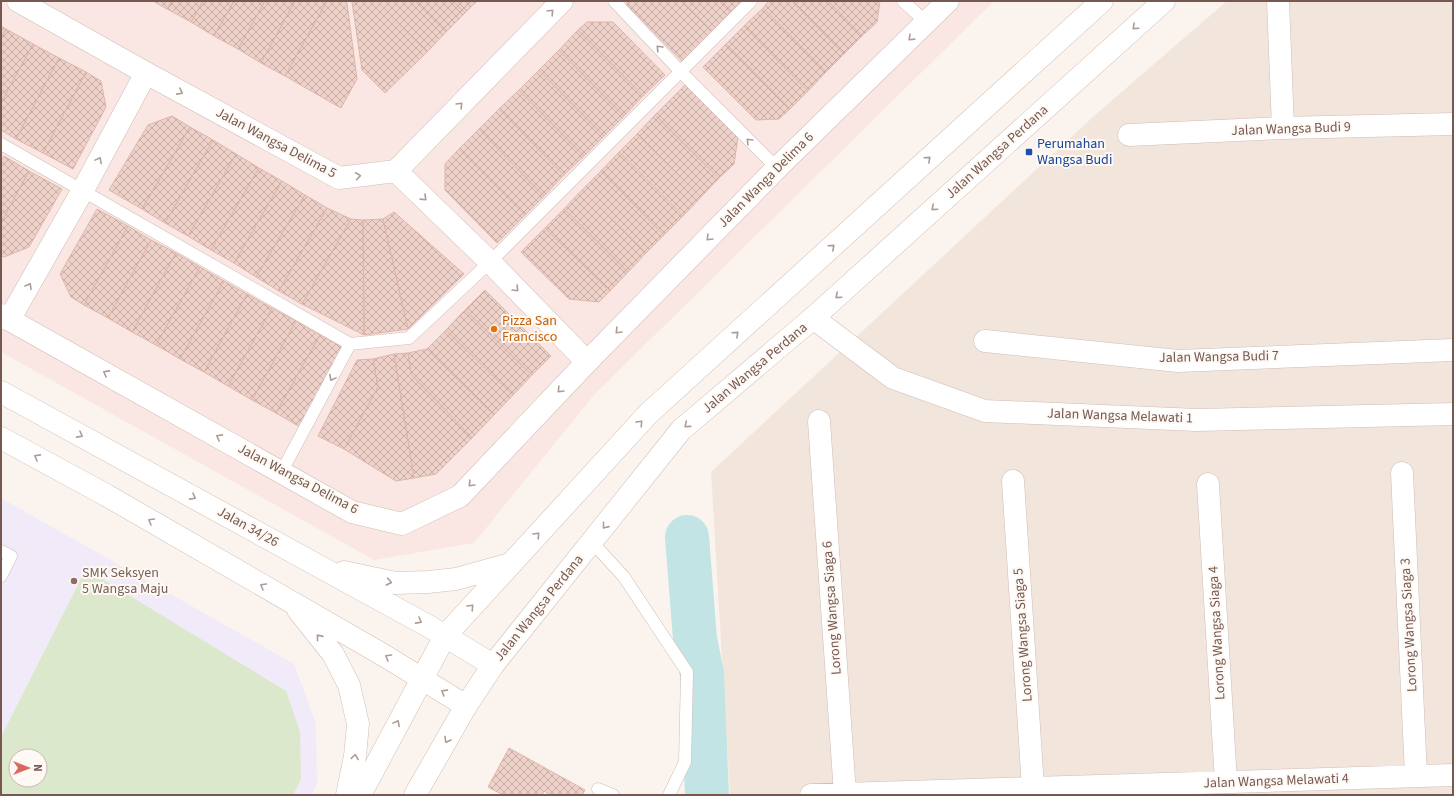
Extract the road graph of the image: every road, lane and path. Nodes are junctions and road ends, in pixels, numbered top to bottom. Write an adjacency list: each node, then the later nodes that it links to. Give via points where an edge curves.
1 (18, 1): 12 (street, Jalan Wangsa Delima 5)
2 (562, 1): 18 (street, one-way to 2)
3 (614, 1): 11 (lane, one-way to 3)
4 (751, 1): 11 (lane)
5 (903, 1): 10 (lane)
6 (948, 1): 10 (street, Jalan Wanga Delima 6)
7 (1102, 1): 37 (street, one-way to 7, via 648,414)
8 (1164, 1): 22 (street, Jalan Wangsa Perdana, one-way to 22)
9 (1278, 1): 14 (street)
10 (927, 23): 17 (street, Jalan Wanga Delima 6, one-way to 17)
11 (681, 72): 17 (lane, one-way to 11); 20 (lane)
12 (146, 73): 18 (street, Jalan Wangsa Delima 5, one-way to 18, via 339,178); 19 (street, one-way to 12)
13 (1453, 124): 14 (street, Jalan Wangsa Budi 9)
14 (1283, 128): 15 (street, Jalan Wangsa Budi 9)
15 (1128, 135)
16 (1, 144): 19 (lane)
17 (777, 168): 26 (street, Jalan Wanga Delima 6, one-way to 26)
18 (396, 170): 20 (street, one-way to 20)
19 (83, 190): 21 (street, one-way to 19); 24 (lane)
20 (490, 262): 24 (lane, via 409,338); 26 (street, one-way to 26)
21 (5, 317): 31 (street, Jalan Wangsa Delima 6, one-way to 21)
22 (813, 318): 28 (street, Jalan Wangsa Melawati 1, via 893,378 985,411 1197,420); 35 (street, Jalan Wangsa Perdana, one-way to 35, via 681,430)
23 (985, 341): 25 (street, Jalan Wangsa Budi 7, via 1178,361)
24 (350, 344): 31 (lane, one-way to 31)
25 (1453, 350)
26 (587, 362): 31 (street, Jalan Wangsa Delima 6, one-way to 31, via 460,496 402,524 352,512)
27 (1, 392): 38 (street, Jalan 34/26, one-way to 38)
28 (1453, 414)
29 (819, 421): 50 (street, Lorong Wangsa Siaga 6)
30 (1, 438): 40 (street, one-way to 30)
31 (282, 471)
32 (1402, 473): 46 (street, Lorong Wangsa Siaga 3)
33 (1013, 481): 48 (street, Lorong Wangsa Siaga 5)
34 (1208, 484): 47 (street, Lorong Wangsa Siaga 4)
35 (592, 542): 42 (street, Jalan Wangsa Perdana); 55 (lane, via 624,577 687,672 685,762)
36 (1, 551): 39 (lane, via 11,556)
37 (510, 564): 38 (street, one-way to 37, via 396,583 456,579); 41 (street, one-way to 37)
38 (323, 568): 41 (street, Jalan 34/26, one-way to 41)
39 (1, 576)
40 (290, 601): 43 (street, one-way to 40); 51 (street, one-way to 40, via 358,724 349,685 333,654)
41 (445, 636): 42 (street, Jalan 34/26); 43 (street)
42 (493, 665): 44 (street, Jalan Wangsa Perdana)
43 (421, 678): 44 (street, one-way to 43); 52 (street, one-way to 43)
44 (466, 706): 53 (street, Jalan Wangsa Perdana, one-way to 53)
45 (1453, 775): 46 (street, Jalan Wangsa Melawati 4)
46 (1416, 776): 47 (street, Jalan Wangsa Melawati 4)
47 (1226, 782): 48 (street, Jalan Wangsa Melawati 4)
48 (1033, 788): 50 (street, Jalan Wangsa Melawati 4)
49 (598, 789): 54 (lane)
50 (845, 794): 56 (street, Jalan Wangsa Melawati 4)
51 (347, 795)
52 (360, 795)
53 (415, 795)
54 (613, 795)
55 (669, 795)
56 (811, 795)

